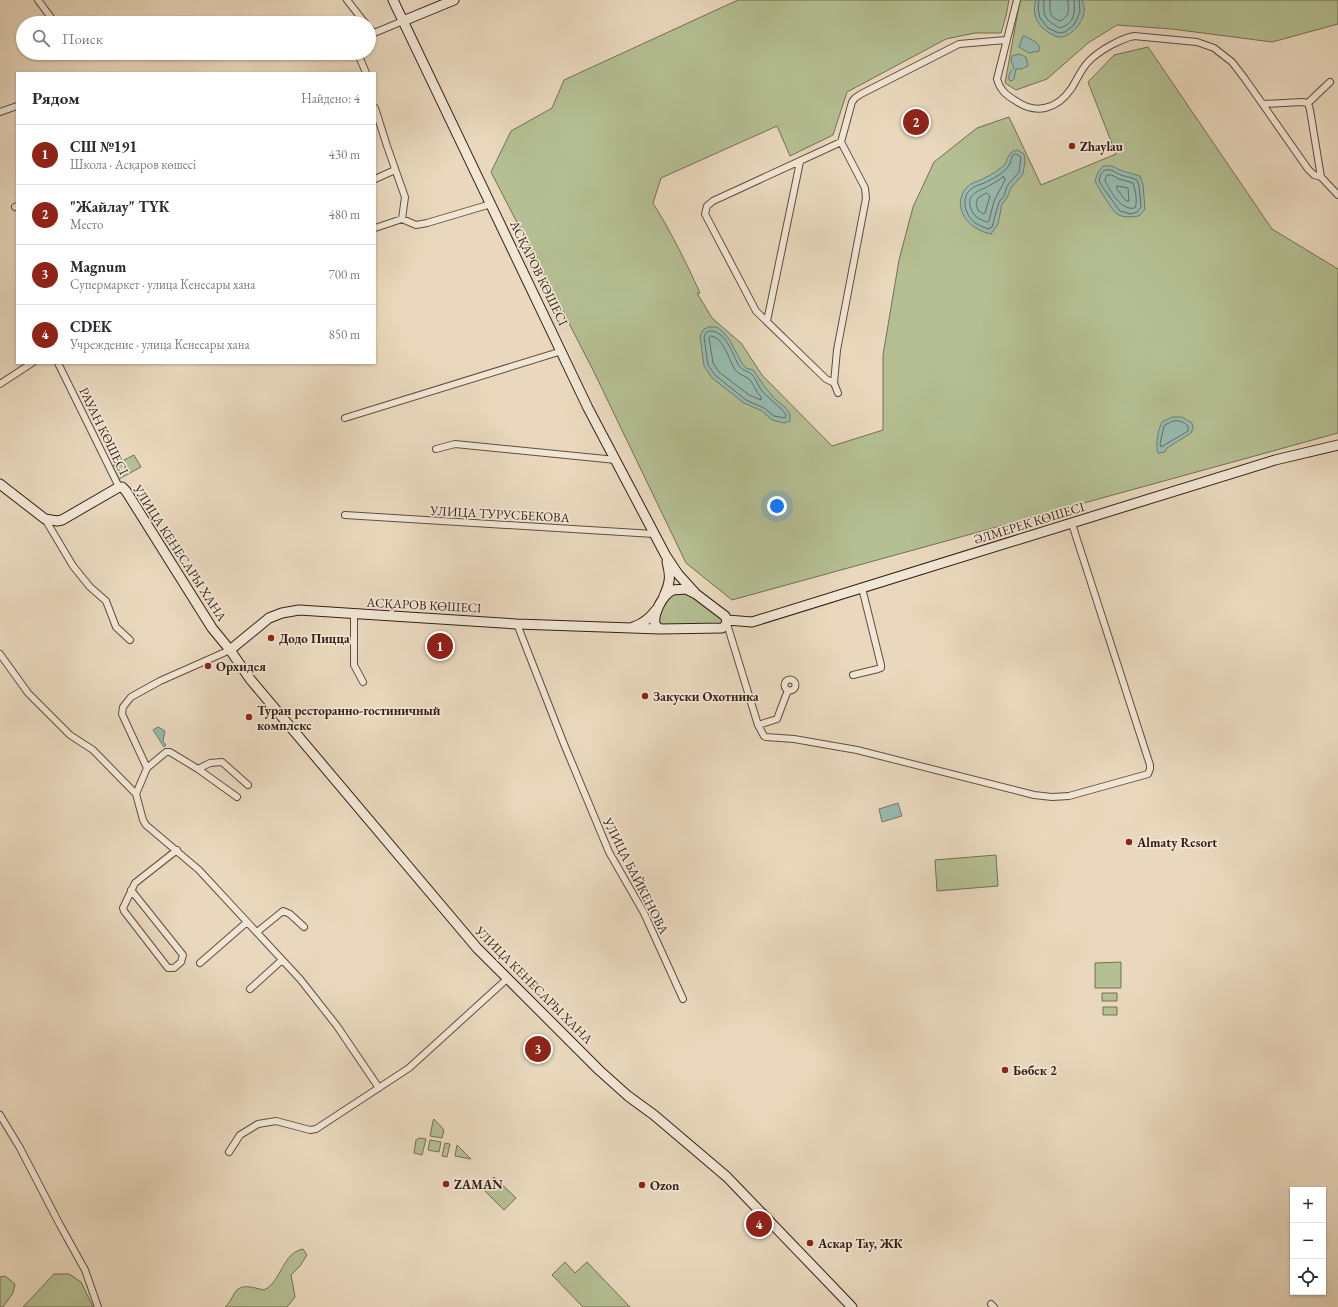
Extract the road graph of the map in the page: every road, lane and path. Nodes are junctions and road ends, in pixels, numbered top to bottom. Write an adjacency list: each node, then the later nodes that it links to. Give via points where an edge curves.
1 (38, 0): 6 (street)
2 (347, 0): 7 (street)
3 (393, 0): 8 (street, АСҚАРОВ КӨШЕСІ)
4 (454, 0): 8 (street)
5 (1017, 0): 10 (street)
6 (50, 16)
7 (360, 16)
8 (403, 22): 9 (street); 25 (street, АСҚАРОВ КӨШЕСІ)
9 (376, 32)
10 (1006, 40): 15 (street, via 997,79 1003,92 1022,106 1048,108 1059,102 1072,88 1090,60 1118,41 1134,36 1197,42 1214,48 1232,62); 19 (street, via 959,44 861,94 852,102)
11 (361, 60): 12 (street)
12 (366, 72)
13 (1330, 82): 14 (street)
14 (1308, 103): 15 (street); 22 (street)
15 (1263, 104): 22 (street, via 1308,169)
16 (16, 106): 17 (street)
17 (0, 112)
18 (377, 123): 21 (street)
19 (841, 142): 20 (street); 33 (street, via 865,188 866,198 837,350)
20 (800, 162): 28 (street); 28 (street, via 713,201 707,206 705,214 756,311)
21 (395, 170): 23 (street); 26 (street, via 405,197)
22 (1321, 178): 24 (street)
23 (376, 179)
24 (1338, 195)
25 (491, 204): 26 (street, via 421,224 412,224); 29 (street, АСҚАРОВ КӨШЕСІ)
26 (402, 219): 27 (street)
27 (376, 228)
28 (767, 321): 33 (street, via 826,379)
29 (562, 352): 35 (street); 38 (street, АСҚАРОВ КӨШЕСІ)
30 (30, 364): 32 (street)
31 (58, 364): 40 (street, РАУАН КӨШЕСІ)
32 (0, 383)
33 (834, 383): 34 (street)
34 (838, 393)
35 (345, 418)
36 (1338, 445): 43 (street, ӘЛМЕРЕК КӨШЕСІ, via 1275,460)
37 (436, 450): 38 (street, via 455,444)
38 (616, 460): 44 (street, АСҚАРОВ КӨШЕСІ)
39 (0, 484): 42 (street)
40 (119, 487): 42 (street, УЛИЦА КЕНЕСАРЫ ХАНА, via 62,520); 55 (street, УЛИЦА КЕНЕСАРЫ ХАНА, via 126,491 212,628)
41 (345, 515): 44 (street, УЛИЦА ТУРУСБЕКОВА)
42 (46, 519): 54 (street, via 73,566 90,587 106,601 116,628)
43 (1072, 524): 46 (street, ӘЛМЕРЕК КӨШЕСІ); 60 (street, via 1150,765 1148,774 1069,796 1034,795 857,750 766,737)
44 (654, 534): 45 (street, АСҚАРОВ КӨШЕСІ)
45 (666, 556): 47 (street); 48 (street, via 670,573 669,586)
46 (862, 588): 50 (street, ӘЛМЕРЕК КӨШЕСІ, via 752,622); 57 (street, via 881,668)
47 (696, 594): 48 (street, via 686,590 673,590 664,596); 50 (street, via 725,616)
48 (658, 608): 52 (street, via 651,617); 53 (street, via 654,618 655,625)
49 (354, 614): 51 (street, АСҚАРОВ КӨШЕСІ); 55 (street, АСҚАРОВ КӨШЕСІ, via 299,610 282,612 269,618); 58 (street, via 354,665)
50 (727, 622): 53 (street, ӘЛМЕРЕК КӨШЕСІ, via 722,628); 60 (street)
51 (517, 624): 52 (street, АСҚАРОВ КӨШЕСІ); 75 (street, УЛИЦА БАЙКЕНОВА, via 608,852 644,913)
52 (630, 628): 53 (street, АСҚАРОВ КӨШЕСІ)
53 (660, 629)
54 (130, 640)
55 (230, 650): 61 (street, via 160,681 126,702 122,714); 73 (street, УЛИЦА КЕНЕСАРЫ ХАНА, via 250,679 477,948)
56 (0, 654): 64 (street, via 31,695 70,735 93,750)
57 (853, 675)
58 (363, 682)
59 (788, 690): 60 (street, via 777,719)
60 (758, 725)
61 (147, 768): 62 (street, via 166,752 170,752); 64 (street)
62 (198, 769): 63 (street, via 210,763 222,762); 65 (street)
63 (248, 785)
64 (136, 794): 66 (street, via 146,825)
65 (237, 798)
66 (176, 850): 67 (street, via 135,883); 68 (street, via 199,870)
67 (131, 890): 67 (street, via 124,911 168,968 174,968 181,962 183,955)
68 (247, 922): 70 (street); 72 (street)
69 (304, 927): 70 (street, via 283,911)
70 (257, 932): 71 (street)
71 (282, 960): 74 (street); 76 (street, via 314,995)
72 (200, 964)
73 (508, 978): 76 (street, via 409,1068); 80 (street, УЛИЦА КЕНЕСАРЫ ХАНА, via 599,1070 727,1177)
74 (250, 989)
75 (683, 1000)
76 (379, 1088): 78 (street, via 316,1129 310,1130 276,1121 258,1124 240,1135)
77 (0, 1115): 79 (street, via 85,1270)
78 (229, 1152)
79 (98, 1307)
80 (852, 1307)

